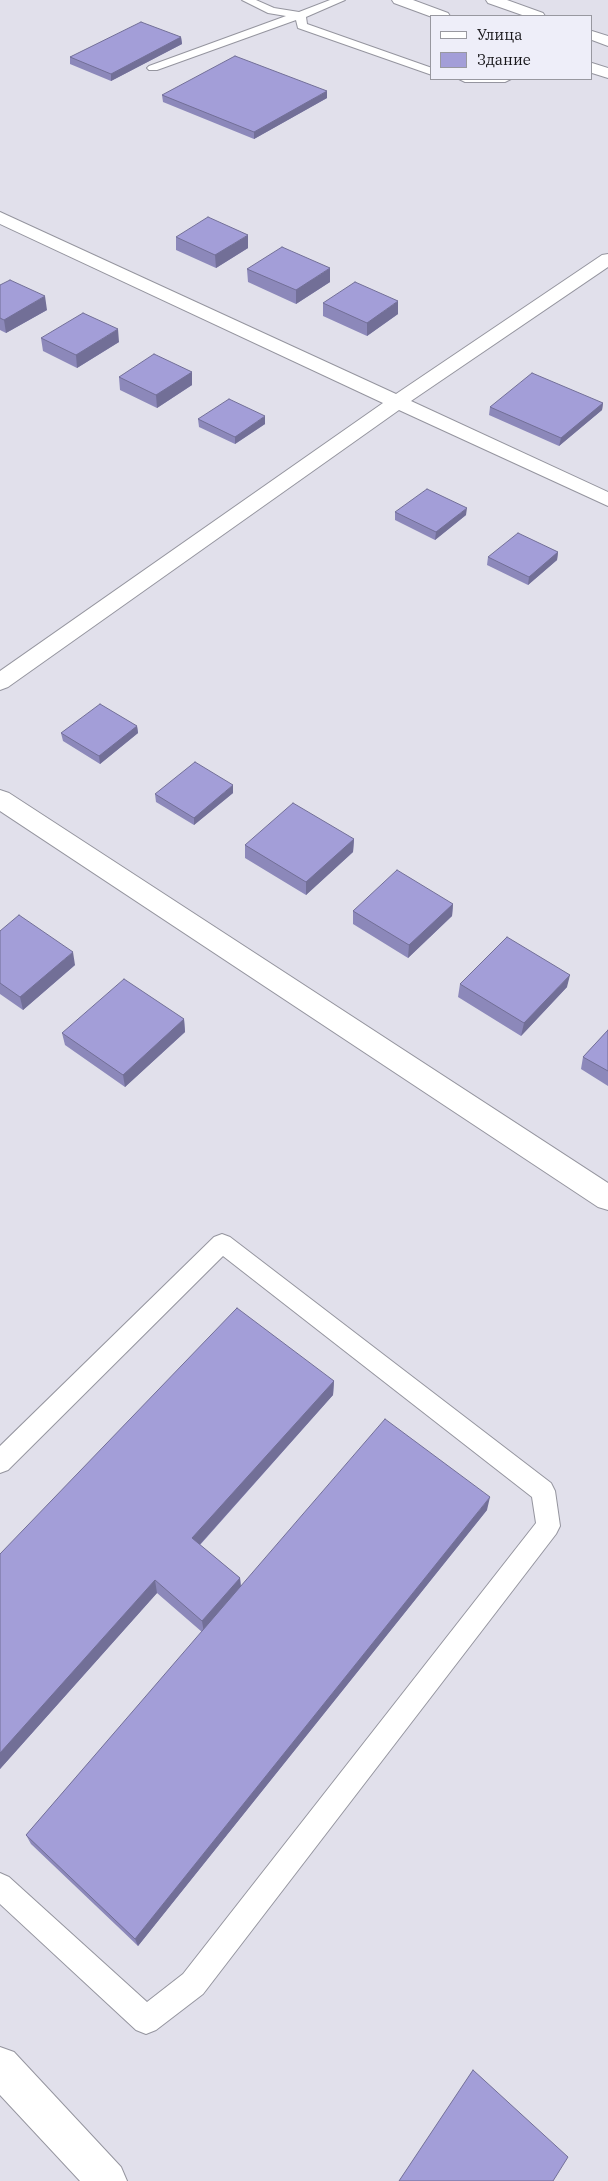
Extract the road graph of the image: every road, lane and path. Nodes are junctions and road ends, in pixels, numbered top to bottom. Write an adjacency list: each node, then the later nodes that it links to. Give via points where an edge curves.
1 (247, 0): 5 (lane, via 272,11)
2 (340, 0): 5 (lane)
3 (399, 0): 6 (main road)
4 (493, 0): 7 (main road)
5 (300, 15): 10 (lane); 11 (lane, via 302,26)
6 (440, 15)
7 (535, 15)
8 (593, 35): 9 (main road)
9 (608, 41)
10 (153, 68)
11 (430, 71)
12 (0, 217): 14 (main road)
13 (608, 259): 14 (main road)
14 (397, 402): 15 (main road); 16 (main road)
15 (608, 500)
16 (0, 682)
17 (0, 799): 18 (main road)
18 (608, 1198)
19 (0, 1462): 20 (lane, via 222,1243 543,1491 548,1526 193,1984 146,2020)
20 (0, 1886)
21 (0, 2066): 22 (main road)
22 (107, 2181)

